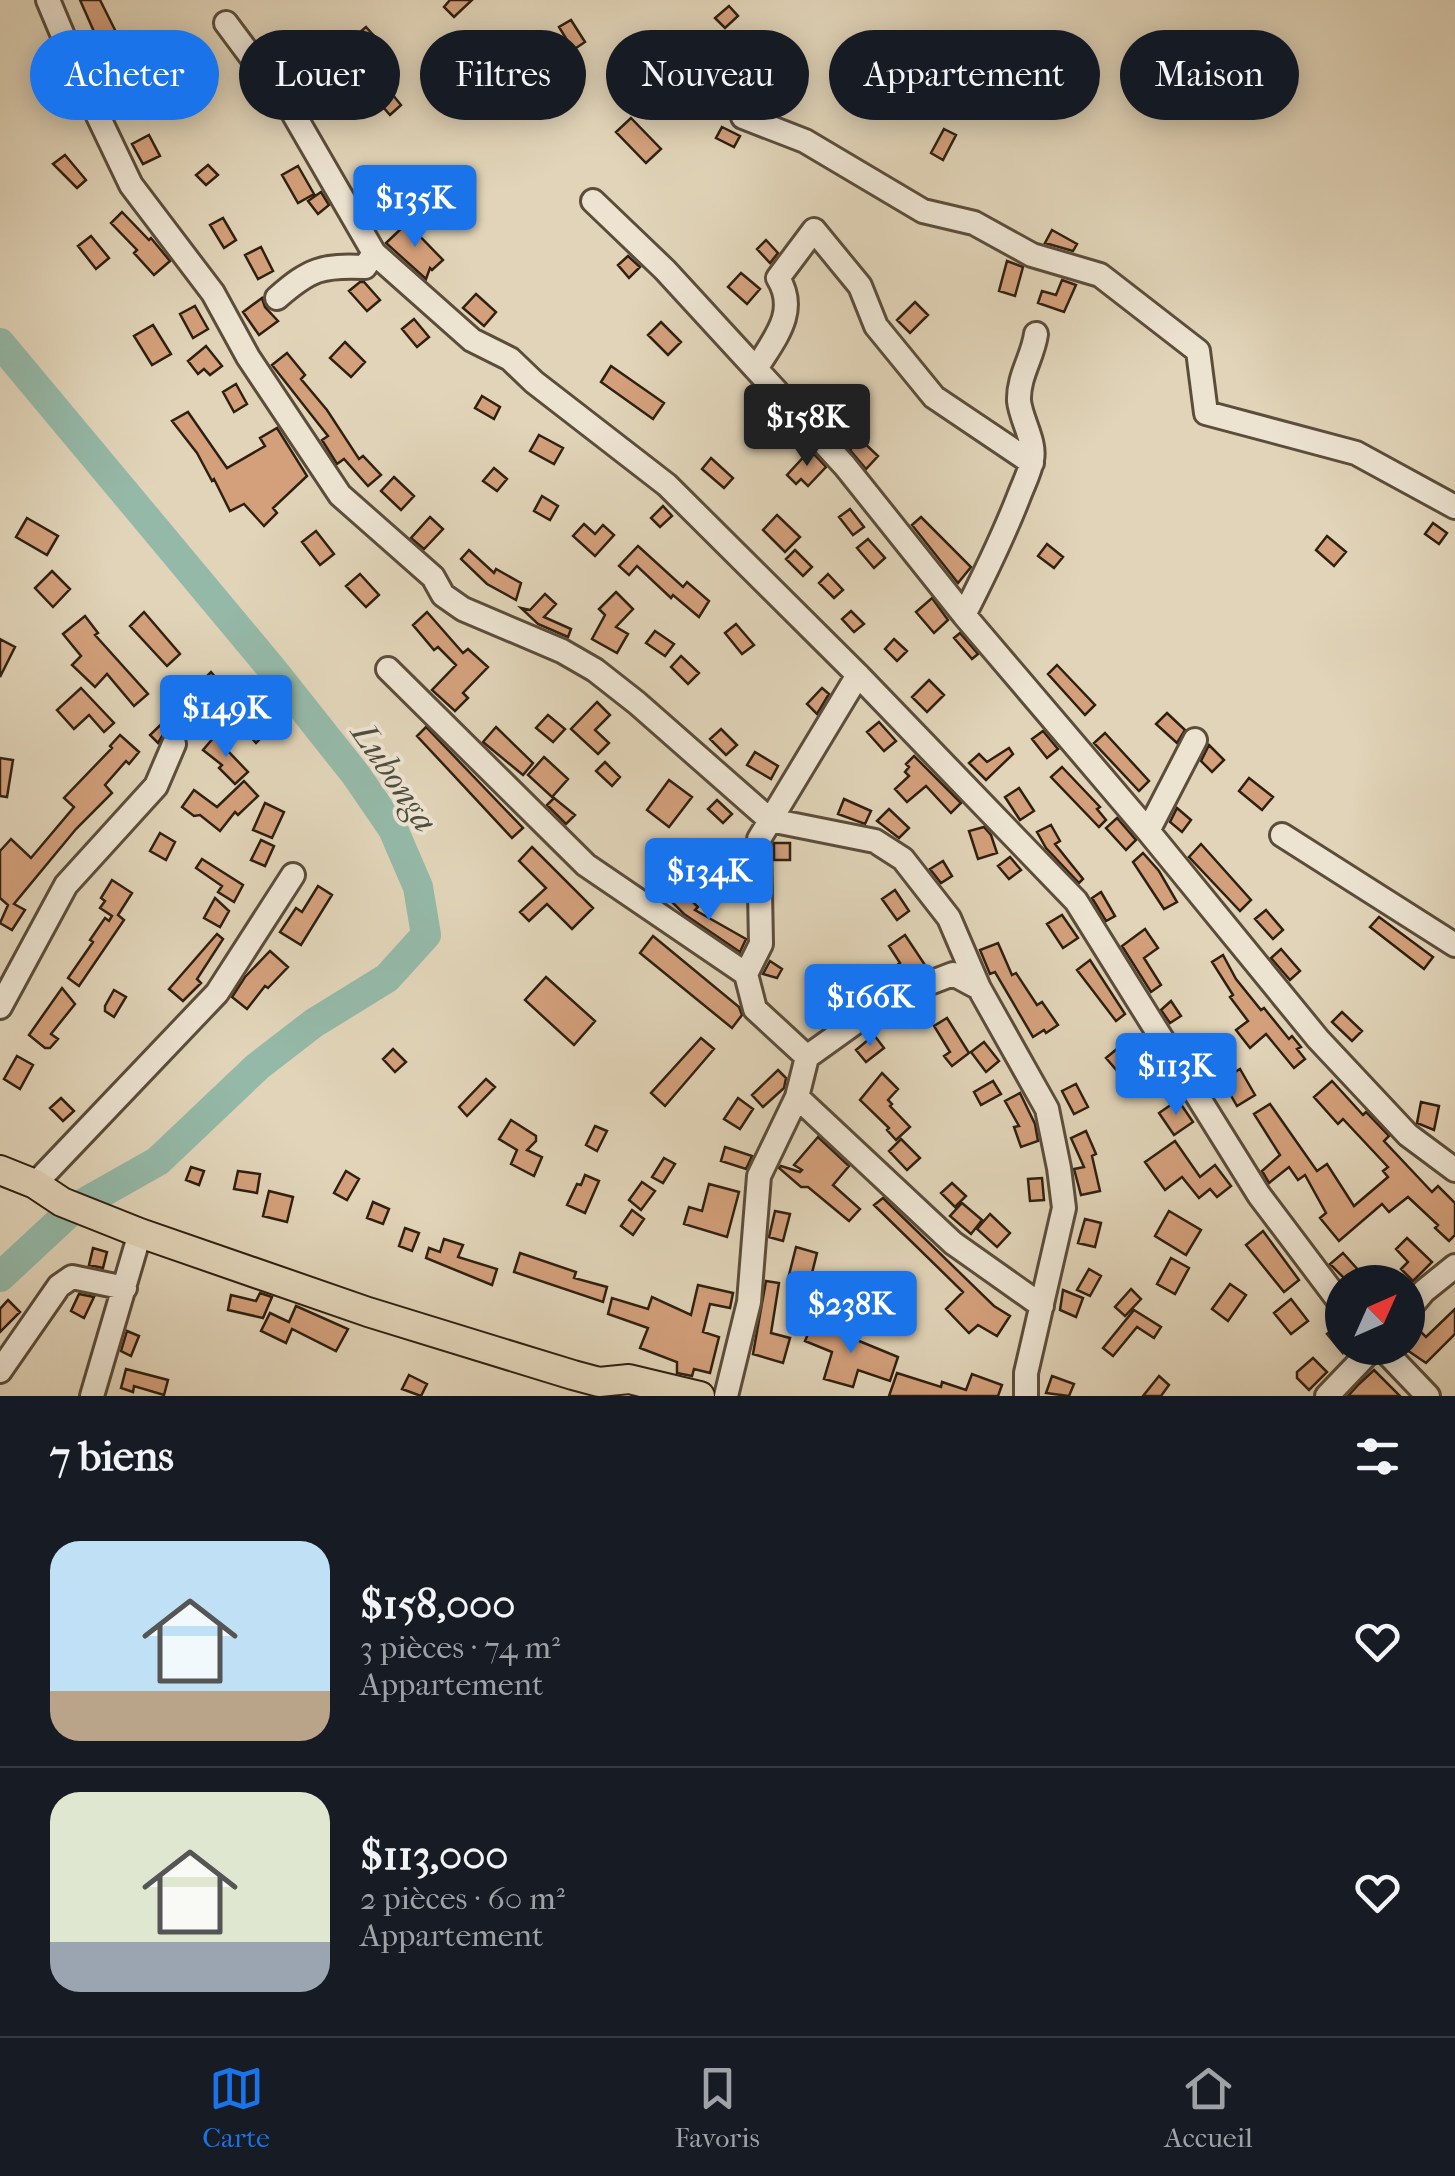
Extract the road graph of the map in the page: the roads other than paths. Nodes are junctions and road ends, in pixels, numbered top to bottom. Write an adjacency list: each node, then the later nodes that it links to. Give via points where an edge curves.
1 (48, 0): 16 (street, via 131,185 213,293 340,495 433,577 443,595 595,670)
2 (226, 22): 5 (street, via 292,113)
3 (751, 120): 10 (street, via 805,141 923,211 974,223 1032,255 1100,275 1198,351 1206,413 1356,454)
4 (594, 201): 8 (street)
5 (374, 253): 6 (street, via 364,268 328,265); 13 (street, via 472,340 510,359 667,485)
6 (277, 298)
7 (1036, 334): 9 (street, via 1019,398)
8 (756, 370): 9 (street, via 784,323 788,293 778,278 814,230 860,286 876,326 934,396); 11 (street, via 845,466)
9 (1032, 462): 11 (street)
10 (1455, 507)
11 (964, 615): 17 (street)
12 (388, 668): 21 (street, via 586,865)
13 (858, 675): 16 (street); 31 (street, via 1076,901 1259,1196)
14 (1194, 740): 17 (street)
15 (174, 744): 23 (street, via 156,786 66,885)
16 (770, 820): 21 (street, via 760,840 762,944); 22 (street, via 875,841 903,860 949,918)
17 (1148, 831): 27 (street, via 1318,1038 1408,1134)
18 (1282, 835): 20 (street)
19 (293, 875): 28 (street, via 217,993)
20 (1455, 945)
21 (746, 974): 24 (street, via 755,1009)
22 (980, 988): 24 (street, via 953,974 888,999); 34 (street, via 1048,1109 1064,1208)
23 (0, 1007)
24 (807, 1057): 25 (street)
25 (797, 1097): 34 (street, via 953,1243); 41 (street, via 759,1176 749,1302)
26 (0, 1170): 28 (main road)
27 (1455, 1170)
28 (35, 1184): 29 (main road)
29 (140, 1233): 32 (street); 38 (main road)
30 (1455, 1266): 33 (street)
31 (1325, 1287)
32 (124, 1288): 37 (street, via 72,1277 58,1286); 39 (street)
33 (1425, 1290)
34 (1042, 1306): 42 (street)
35 (1357, 1365): 43 (street)
36 (1398, 1365): 44 (street)
37 (0, 1370)
38 (588, 1387): 40 (main road, via 628,1379)
39 (92, 1396)
40 (700, 1396)
41 (726, 1396)
42 (1026, 1396)
43 (1327, 1396)
44 (1428, 1396)

